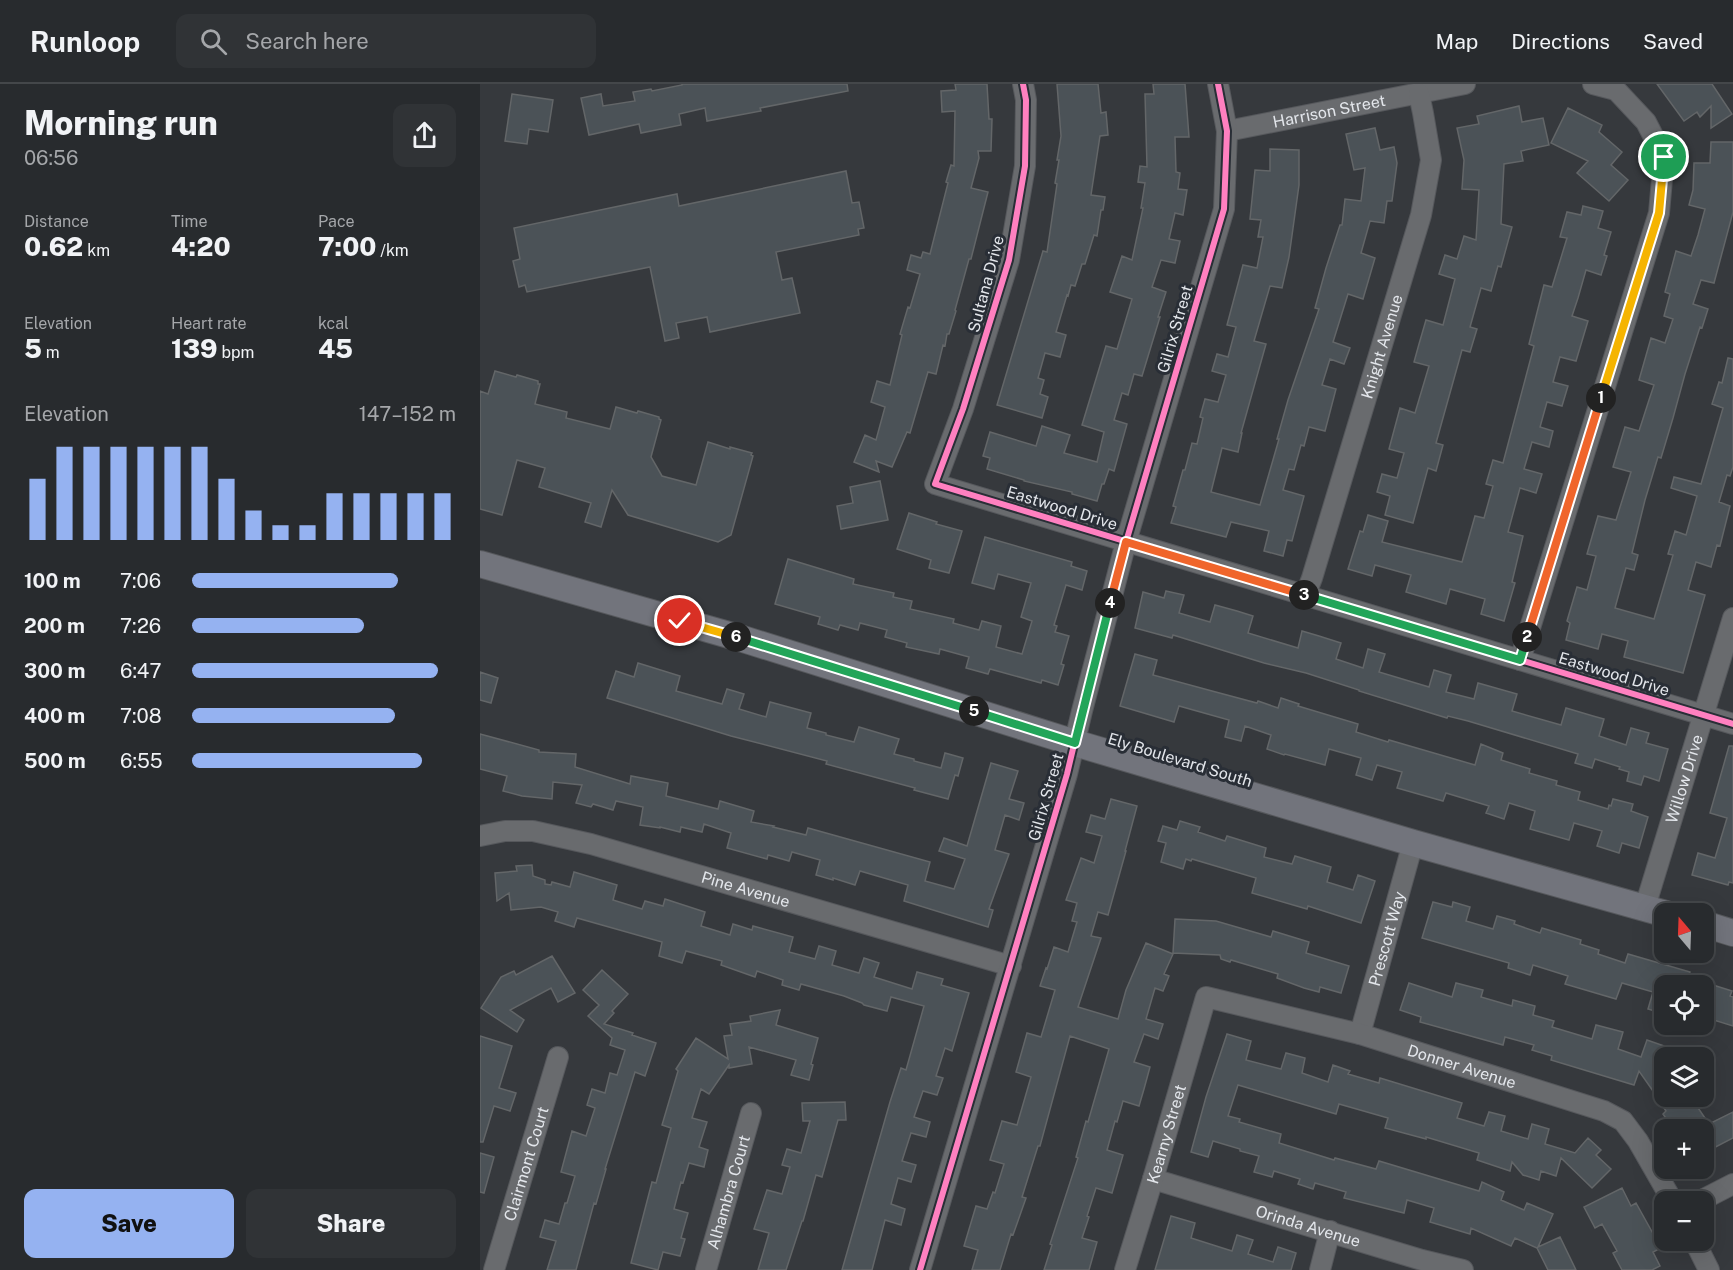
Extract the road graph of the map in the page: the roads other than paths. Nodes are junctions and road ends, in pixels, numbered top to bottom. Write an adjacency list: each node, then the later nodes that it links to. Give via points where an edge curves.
1 (1023, 84): 7 (street, Sultana Drive, via 1024,166 1009,260 963,409)
2 (1218, 84): 6 (street, Gilrix Street)
3 (1465, 84): 5 (street, Harrison Street)
4 (1593, 84): 12 (street, via 1616,90 1646,122 1664,157 1659,213)
5 (1419, 94): 6 (street, Harrison Street); 10 (street, Knight Avenue, via 1431,160 1421,215)
6 (1227, 131): 8 (street, Gilrix Street, via 1224,209)
7 (935, 484): 8 (street, Eastwood Drive)
8 (1126, 542): 10 (street, Eastwood Drive); 15 (street, Gilrix Street)
9 (480, 564): 15 (main road, Ely Boulevard South, via 742,639)
10 (1305, 596): 12 (street, Eastwood Drive)
11 (1733, 618): 13 (street, Willow Drive)
12 (1520, 660): 13 (street, Eastwood Drive)
13 (1704, 715): 14 (street, Eastwood Drive); 18 (street, Willow Drive)
14 (1733, 724)
15 (1075, 743): 17 (main road, Ely Boulevard South); 22 (street, Gilrix Street)
16 (480, 836): 22 (street, Pine Avenue, via 533,831 591,844)
17 (1413, 843): 19 (main road, Ely Boulevard South); 24 (street, Prescott Way)
18 (1658, 903)
19 (1654, 909)
20 (1714, 927): 21 (main road)
21 (1733, 933)
22 (1011, 966): 35 (street, Gilrix Street)
23 (1206, 997): 24 (street, Donner Avenue); 27 (street, Kearny Street)
24 (1360, 1034): 29 (street, Donner Avenue, via 1604,1111 1623,1121)
25 (558, 1057): 33 (street, Clairmont Court)
26 (751, 1113): 34 (street, Alhambra Court)
27 (1153, 1179): 31 (street, Orinda Avenue); 36 (street, Kearny Street)
28 (1733, 1184): 30 (street)
29 (1667, 1191)
30 (1714, 1194)
31 (1330, 1231): 37 (street); 38 (street, Orinda Avenue)
32 (1700, 1251): 39 (street)
33 (494, 1270)
34 (706, 1270)
35 (920, 1270)
36 (1125, 1270)
37 (1320, 1270)
38 (1462, 1270)
39 (1709, 1270)

